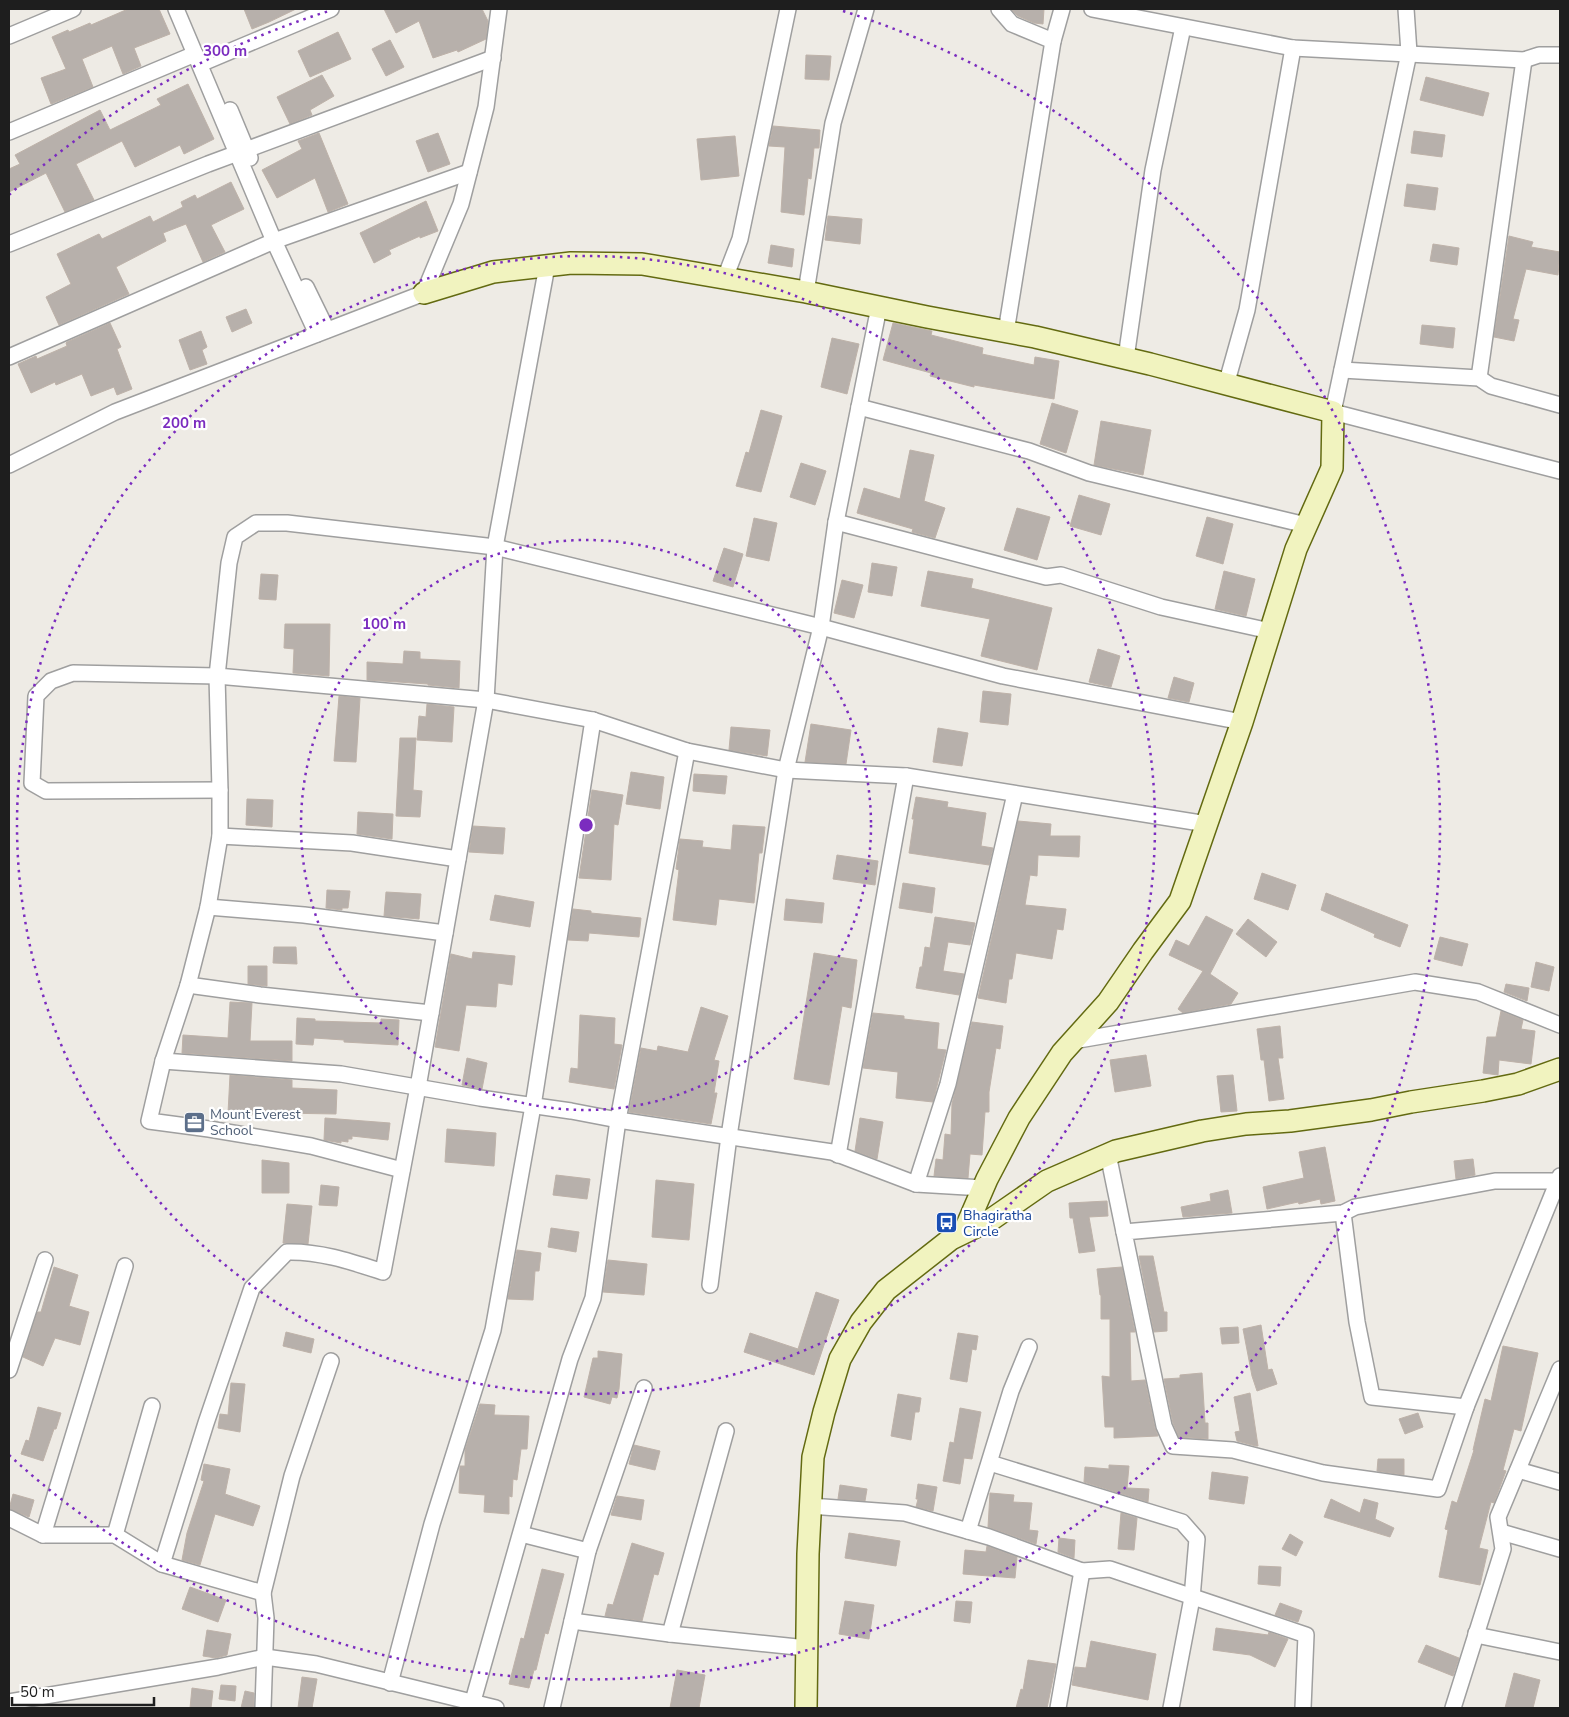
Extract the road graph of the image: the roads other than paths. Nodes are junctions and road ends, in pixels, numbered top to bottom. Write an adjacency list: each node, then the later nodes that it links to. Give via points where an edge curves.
1 (73, 9): 13 (street)
2 (176, 9): 19 (street)
3 (187, 9): 19 (street)
4 (331, 9): 19 (street)
5 (500, 9): 18 (street)
6 (788, 9): 27 (street, via 740,239)
7 (866, 9): 28 (street, via 833,123)
8 (999, 9): 14 (street, via 1012,24)
9 (1062, 9): 14 (street)
10 (1092, 9): 12 (street)
11 (1406, 9): 16 (street)
12 (1183, 26): 15 (street); 34 (street, via 1153,170)
13 (9, 36)
14 (1053, 41): 32 (street)
15 (1293, 48): 16 (street); 37 (street, via 1247,310)
16 (1409, 53): 20 (street); 35 (street)
17 (1560, 55): 20 (street, via 1539,55)
18 (493, 58): 22 (street); 23 (street, via 486,107)
19 (201, 60): 21 (street); 22 (street)
20 (1524, 60): 36 (street)
21 (9, 132)
22 (241, 151): 24 (street); 25 (street)
23 (469, 172): 24 (street); 29 (street, via 461,204)
24 (278, 240): 31 (street); 33 (street)
25 (9, 244)
26 (547, 266): 27 (street, via 642,264); 29 (street, via 493,272); 45 (street)
27 (725, 278): 28 (street)
28 (806, 292): 30 (street)
29 (424, 293): 31 (street)
30 (879, 307): 32 (street); 39 (street)
31 (322, 332): 41 (street, via 115,412)
32 (1006, 332): 34 (street)
33 (9, 357)
34 (1126, 358): 37 (street)
35 (1342, 370): 36 (street); 40 (street)
36 (1479, 378): 38 (street, via 1491,386)
37 (1226, 385): 40 (street)
38 (1560, 405)
39 (859, 407): 43 (street); 44 (street, via 1029,451 1089,473)
40 (1332, 412): 42 (street); 44 (street, via 1332,468)
41 (9, 465)
42 (1560, 471)
43 (836, 522): 46 (street); 47 (street, via 1046,577 1061,576 1161,607)
44 (1306, 525): 47 (street)
45 (495, 547): 46 (street); 48 (street, via 287,523 256,523 235,537 229,563); 49 (street)
46 (821, 627): 51 (street, via 1003,676); 53 (street)
47 (1270, 631): 51 (street)
48 (217, 676): 49 (street); 55 (street); 55 (street, via 73,673 51,681 36,696 32,782 46,791)
49 (486, 700): 50 (street); 59 (street)
50 (593, 720): 52 (street); 69 (street)
51 (1242, 722): 57 (street)
52 (687, 751): 53 (street); 70 (street)
53 (786, 770): 54 (street); 71 (street)
54 (906, 776): 56 (street); 73 (street)
55 (220, 790): 58 (street)
56 (1015, 794): 57 (street); 76 (street, via 948,1084)
57 (1207, 824): 65 (street, via 1180,901 1108,1002)
58 (220, 836): 59 (street, via 352,842); 60 (street)
59 (458, 860): 61 (street)
60 (208, 907): 61 (street, via 304,915); 62 (street)
61 (445, 933): 63 (street)
62 (188, 986): 63 (street); 66 (street)
63 (431, 1013): 68 (street)
64 (1560, 1025): 65 (street, via 1478,992 1415,982)
65 (1073, 1041): 77 (street, via 1019,1118)
66 (163, 1061): 68 (street, via 341,1074); 74 (street, via 149,1121 310,1146)
67 (1560, 1069): 72 (street, via 1518,1084 1483,1091 1371,1110 1202,1131)
68 (418, 1087): 69 (street); 74 (street)
69 (533, 1106): 70 (street); 115 (street, via 493,1330 432,1524)
70 (618, 1120): 71 (street); 101 (street, via 593,1298 570,1359)
71 (728, 1136): 73 (street); 83 (street)
72 (1108, 1154): 79 (street, via 1048,1181 992,1219); 80 (street)
73 (838, 1155): 76 (street)
74 (402, 1170): 105 (street, via 383,1272 343,1259 287,1252 252,1288)
75 (1560, 1179): 78 (street, via 1495,1181 1355,1207); 91 (street)
76 (916, 1184): 77 (street)
77 (983, 1188): 79 (street)
78 (1343, 1213): 80 (street); 91 (street, via 1357,1322 1372,1397)
79 (964, 1232): 96 (street, via 886,1290 844,1351 824,1412 814,1457)
80 (1124, 1232): 91 (street, via 1164,1426 1173,1446 1233,1450 1323,1473 1438,1489)
81 (45, 1260): 87 (street)
82 (125, 1266): 100 (street)
83 (710, 1285)
84 (1029, 1347): 93 (street, via 1011,1391)
85 (331, 1361): 107 (street, via 292,1476)
86 (1560, 1369): 88 (street)
87 (9, 1370)
88 (1557, 1386): 94 (street)
89 (644, 1388): 104 (street)
90 (152, 1406): 102 (street)
91 (1466, 1407)
92 (726, 1431): 110 (street)
93 (990, 1463): 98 (street); 108 (street, via 1182,1522 1197,1539)
94 (1518, 1470): 95 (street); 99 (street, via 1498,1517)
95 (1560, 1482)
96 (810, 1506): 98 (street, via 905,1513); 112 (street)
97 (9, 1518): 100 (street)
98 (968, 1531): 106 (street)
99 (1501, 1532): 103 (street); 111 (street, via 1503,1549)
100 (43, 1534): 102 (street)
101 (521, 1534): 104 (street); 117 (street)
102 (115, 1535): 105 (street)
103 (1560, 1549)
104 (588, 1551): 109 (street)
105 (162, 1564): 107 (street)
106 (1082, 1571): 108 (street, via 1110,1569); 122 (street)
107 (263, 1593): 114 (street)
108 (1192, 1598): 123 (street); 124 (street, via 1306,1635)
109 (572, 1621): 110 (street); 120 (street)
110 (670, 1634): 112 (street)
111 (1476, 1634): 113 (street); 125 (street)
112 (807, 1648): 121 (street)
113 (1560, 1652)
114 (265, 1657): 115 (street, via 316,1664); 116 (street); 118 (street)
115 (390, 1683): 117 (street)
116 (9, 1702)
117 (471, 1705): 119 (street)
118 (262, 1708)
119 (496, 1708)
120 (552, 1708)
121 (806, 1708)
122 (1058, 1708)
123 (1170, 1708)
124 (1303, 1708)
125 (1453, 1708)

